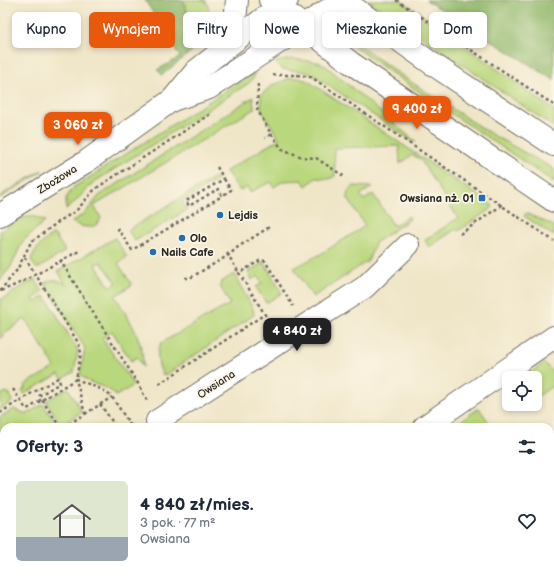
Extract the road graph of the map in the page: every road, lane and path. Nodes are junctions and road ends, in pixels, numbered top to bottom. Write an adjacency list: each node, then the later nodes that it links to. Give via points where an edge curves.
1 (237, 0): 9 (street, Zbożowa, via 235,21)
2 (343, 0): 6 (street, Zbożowa); 19 (street, via 431,63)
3 (396, 0): 15 (path)
4 (279, 2): 5 (street); 9 (street, Zbożowa)
5 (289, 12)
6 (314, 20)
7 (314, 35): 24 (street, via 396,95)
8 (271, 48): 14 (street, Zbożowa, via 209,88)
9 (212, 58): 14 (street, Zbożowa, via 196,71)
10 (274, 75): 25 (path, via 311,77)
11 (261, 80): 12 (path)
12 (258, 84): 13 (path); 17 (path, via 256,109)
13 (251, 88)
14 (172, 100): 26 (street, Zbożowa, via 87,161)
15 (554, 106)
16 (219, 109): 34 (path, via 95,189 76,211 31,242)
17 (271, 134): 18 (path); 21 (path, via 282,149 302,157 316,158)
18 (265, 138)
19 (554, 145)
20 (217, 167): 22 (path)
21 (345, 177)
22 (224, 179): 23 (path, via 231,190); 23 (path, via 186,201 189,206 218,189)
23 (222, 196): 28 (path, via 132,250)
24 (554, 201)
25 (502, 205): 29 (path); 30 (path)
26 (0, 215)
27 (271, 226): 33 (path)
28 (117, 228)
29 (460, 234)
30 (554, 241)
31 (408, 245): 41 (street, Owsiana, via 365,287)
32 (79, 250): 35 (path)
33 (228, 254): 36 (path); 38 (path)
34 (24, 256): 37 (path); 39 (path, via 17,270)
35 (60, 260): 37 (path); 57 (path, via 139,385)
36 (239, 273): 40 (path); 41 (path, via 261,260 266,261)
37 (35, 274): 39 (path); 44 (path, via 81,349)
38 (186, 278)
39 (0, 291)
40 (265, 314): 43 (path); 45 (path)
41 (306, 327): 43 (street, Owsiana)
42 (554, 336): 59 (street)
43 (282, 341): 58 (street, Owsiana)
44 (76, 379): 47 (path, via 103,390); 49 (path); 52 (path)
45 (159, 384)
46 (13, 389): 48 (path)
47 (112, 397): 50 (path); 56 (path)
48 (20, 400): 49 (path, via 26,409); 49 (path, via 58,378 60,383 40,395); 51 (path)
49 (41, 400): 53 (path)
50 (100, 404): 52 (path); 55 (path)
51 (0, 413)
52 (85, 414): 54 (path)
53 (57, 423)
54 (70, 423)
55 (113, 423)
56 (129, 423)
57 (158, 423)
58 (160, 423)
59 (430, 423)

